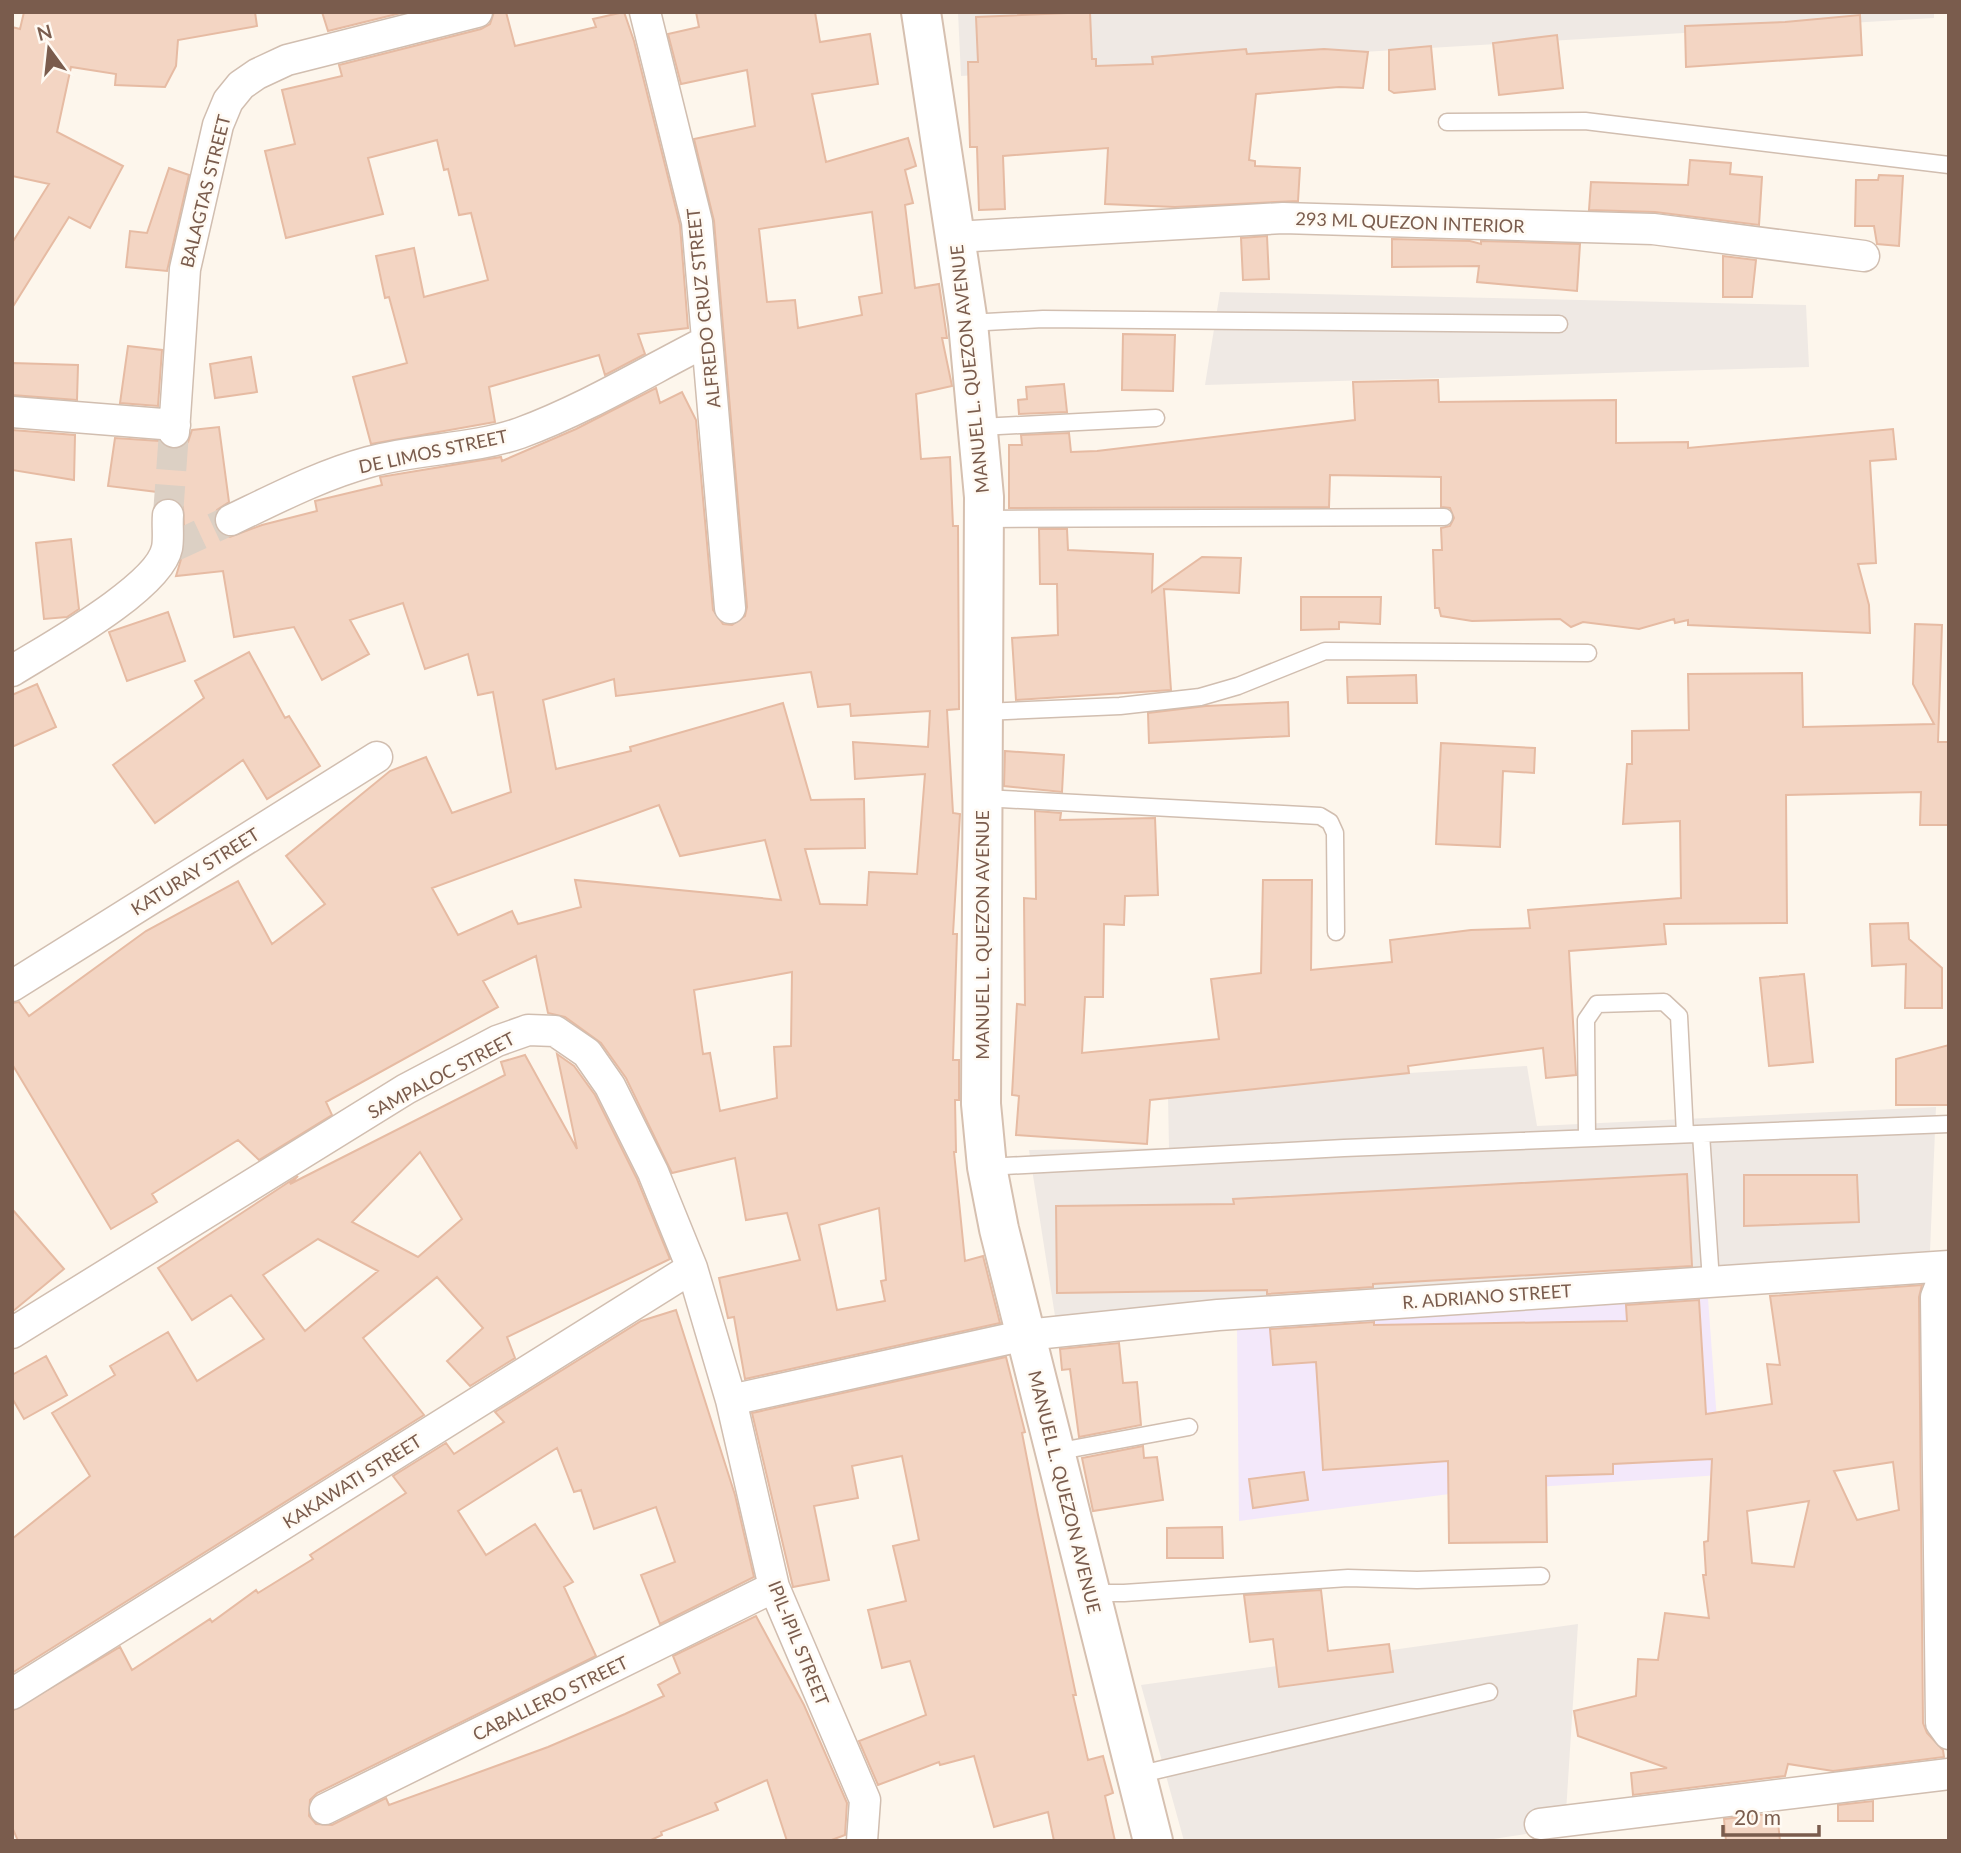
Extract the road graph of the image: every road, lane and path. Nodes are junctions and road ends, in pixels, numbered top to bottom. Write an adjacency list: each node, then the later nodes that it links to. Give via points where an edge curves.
1 (645, 12): 10 (street, ALFREDO CRUZ STREET, via 698,222)
2 (921, 12): 6 (main road, MANUEL L. QUEZON AVENUE)
3 (468, 13): 11 (street, BALAGTAS STREET, via 288,60 257,74 228,101 218,125 185,269 175,428)
4 (1447, 122): 5 (lane, via 1585,121)
5 (1949, 165)
6 (955, 237): 7 (street, 293 ML QUEZON INTERIOR, via 1283,218 1653,229); 8 (main road, MANUEL L. QUEZON AVENUE)
7 (1864, 256)
8 (968, 323): 9 (lane, via 1043,319); 13 (main road, MANUEL L. QUEZON AVENUE)
9 (1559, 324)
10 (707, 341): 17 (street, DE LIMOS STREET, via 520,433 466,447 432,448 367,462); 18 (street, ALFREDO CRUZ STREET)
11 (12, 412)
12 (1156, 418): 13 (lane)
13 (980, 427): 16 (main road, MANUEL L. QUEZON AVENUE)
14 (168, 515): 20 (street, via 170,549 121,603)
15 (1444, 517): 16 (lane)
16 (985, 519): 21 (main road, MANUEL L. QUEZON AVENUE)
17 (231, 520)
18 (730, 608)
19 (1588, 653): 21 (lane, via 1325,651 1200,696 1120,706)
20 (12, 671)
21 (984, 712): 23 (main road, MANUEL L. QUEZON AVENUE)
22 (377, 757): 25 (street, KATURAY STREET)
23 (983, 798): 24 (lane, via 1320,816 1330,822 1335,834); 29 (main road, MANUEL L. QUEZON AVENUE, via 981,1104)
24 (1336, 932)
25 (12, 986)
26 (1949, 1124): 27 (lane)
27 (1693, 1134): 28 (lane); 28 (lane, via 1679,1016 1664,1002 1597,1003 1586,1020); 33 (lane)
28 (1587, 1139): 29 (lane)
29 (987, 1167): 35 (main road, MANUEL L. QUEZON AVENUE)
30 (1949, 1266): 33 (street, R. ADRIANO STREET)
31 (692, 1268): 34 (street, SAMPALOC STREET, via 653,1172 610,1086 587,1053 555,1031 528,1030 497,1041 407,1089); 36 (street, SAMPALOC STREET); 43 (street, KAKAWATI STREET)
32 (1949, 1274): 44 (street, via 1936,1297 1941,1723)
33 (1711, 1281): 35 (street, R. ADRIANO STREET, via 1218,1315)
34 (12, 1334)
35 (1026, 1335): 36 (street, R. ADRIANO STREET); 38 (main road, MANUEL L. QUEZON AVENUE)
36 (731, 1401): 40 (street, IPIL-IPIL STREET)
37 (1189, 1427): 38 (lane)
38 (1055, 1452): 41 (main road, MANUEL L. QUEZON AVENUE)
39 (1541, 1576): 41 (lane, via 1361,1577)
40 (774, 1587): 47 (street, CABALLERO STREET); 49 (street, IPIL-IPIL STREET, via 865,1800)
41 (1090, 1593): 46 (main road, MANUEL L. QUEZON AVENUE)
42 (1489, 1692): 46 (lane)
43 (12, 1694)
44 (1949, 1734)
45 (1949, 1774): 48 (street)
46 (1137, 1775): 50 (main road, MANUEL L. QUEZON AVENUE)
47 (325, 1809)
48 (1540, 1824)
49 (862, 1841)
50 (1153, 1841)

